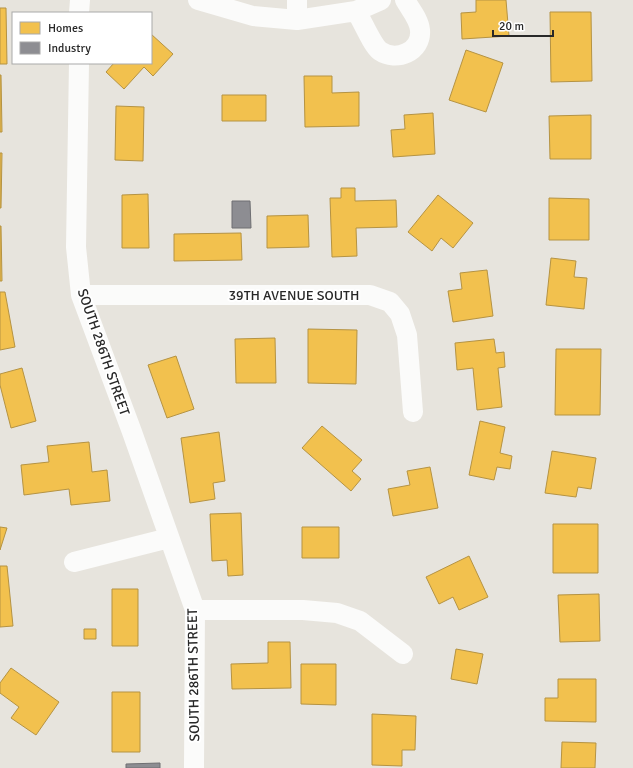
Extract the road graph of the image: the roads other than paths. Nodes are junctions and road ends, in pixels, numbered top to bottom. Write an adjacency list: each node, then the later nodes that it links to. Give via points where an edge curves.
1 (80, 0): 7 (street)
2 (198, 0): 8 (street, via 253,16)
3 (297, 0): 8 (street)
4 (381, 0): 6 (street)
5 (405, 0): 6 (street, via 418,22 420,32 419,41 406,54 387,55 379,50)
6 (356, 11): 8 (street)
7 (80, 12)
8 (297, 20)
9 (79, 64): 10 (street, SOUTH 286TH STREET, via 76,247)
10 (81, 295): 11 (street, 39TH AVENUE SOUTH, via 370,294 390,302 400,314 407,335); 12 (street, SOUTH 286TH STREET)
11 (413, 412)
12 (169, 538): 13 (street); 14 (street, SOUTH 286TH STREET)
13 (74, 562)
14 (194, 610): 15 (street, via 303,610 337,613 360,621); 16 (street, SOUTH 286TH STREET)
15 (403, 654)
16 (194, 768)

